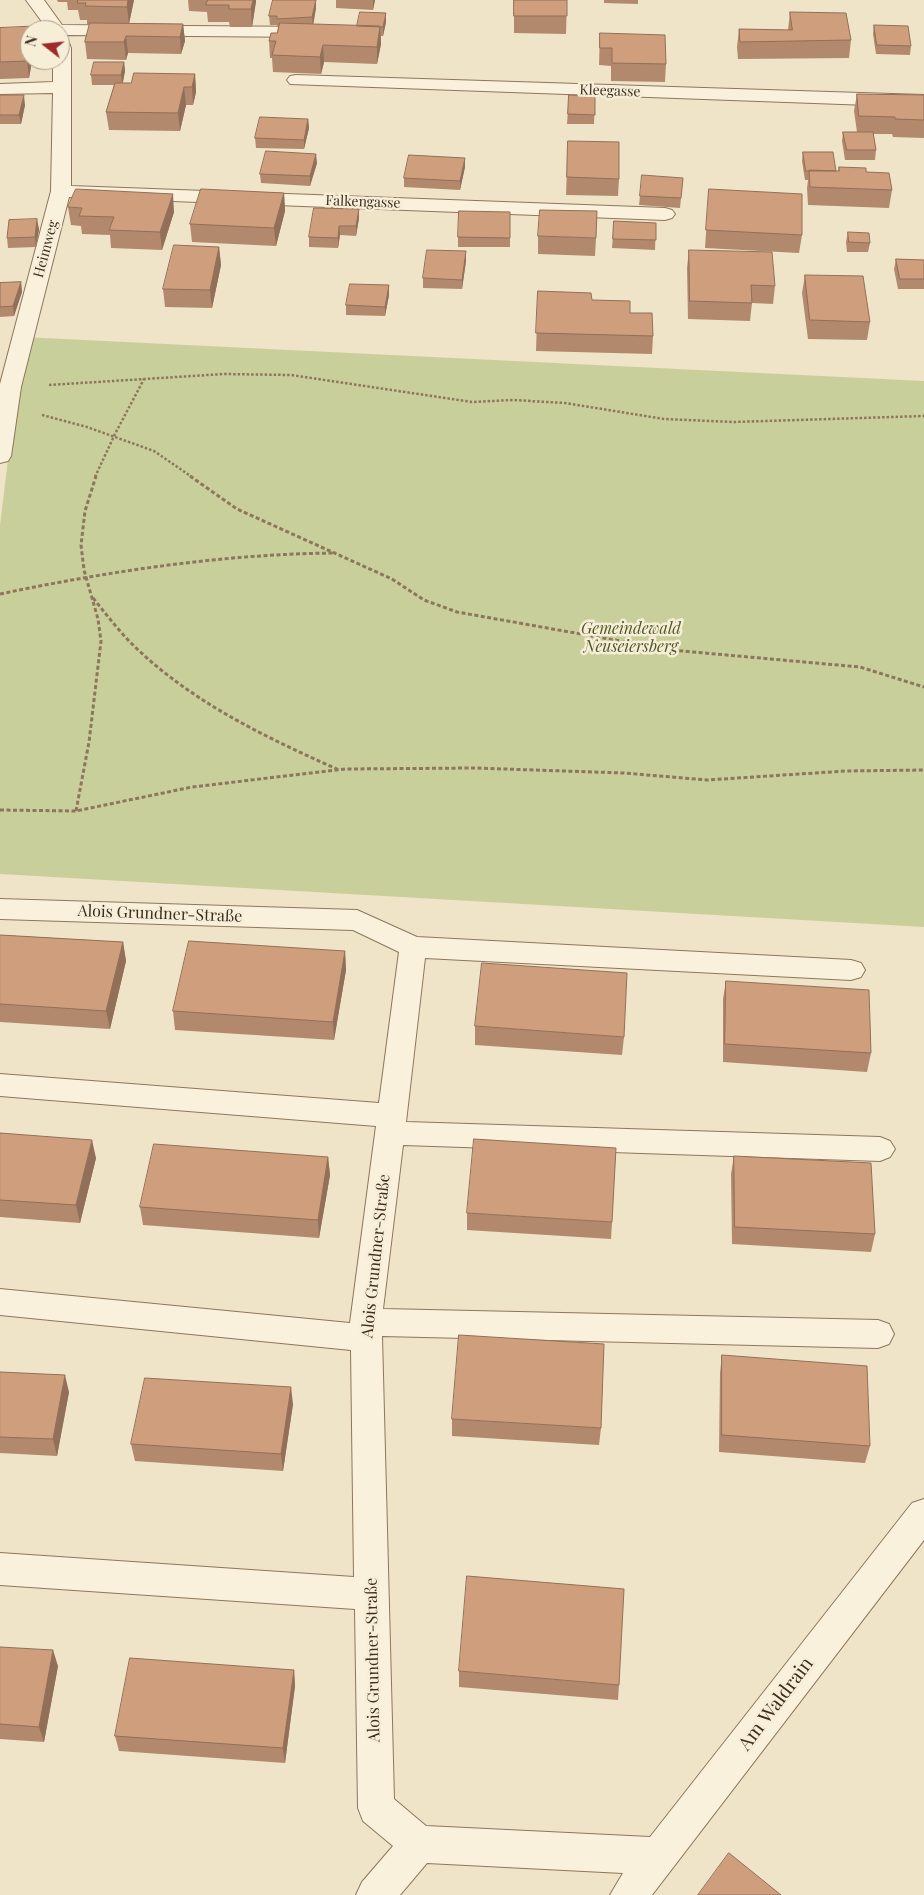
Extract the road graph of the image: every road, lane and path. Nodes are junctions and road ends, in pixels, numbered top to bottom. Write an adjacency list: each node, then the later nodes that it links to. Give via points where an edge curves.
1 (35, 0): 2 (street)
2 (50, 20)
3 (70, 30): 4 (street)
4 (337, 32)
5 (61, 70): 7 (street, Heimweg)
6 (296, 80): 9 (street, Kleegasse)
7 (62, 87): 8 (street); 10 (street, Heimweg)
8 (0, 89)
9 (924, 101)
10 (61, 191): 11 (street, Falkengasse); 13 (street, Heimweg)
11 (665, 214)
12 (144, 378): 13 (path); 15 (path, via 291,375 472,402 565,403 664,419 734,422); 16 (path)
13 (5, 387): 14 (street, Heimweg)
14 (5, 413): 16 (path, via 48,416); 17 (street, Heimweg)
15 (924, 416)
16 (113, 436): 18 (path, via 154,451 237,509); 19 (path, via 84,510 81,534)
17 (0, 456)
18 (339, 554): 19 (path, via 279,553); 22 (path, via 392,579 424,600 457,612 671,650 860,667)
19 (85, 578): 20 (path); 21 (path)
20 (0, 594)
21 (91, 596): 23 (path, via 133,645 222,713); 26 (path, via 101,632 86,767)
22 (924, 687)
23 (340, 770): 24 (path, via 474,768 624,773 707,780 846,771); 26 (path, via 192,787)
24 (924, 770)
25 (0, 810): 26 (path)
26 (76, 811)
27 (0, 909): 28 (street, Alois Grundner-Straße, via 357,920)
28 (413, 947): 29 (street); 31 (street, Alois Grundner-Straße)
29 (851, 970)
30 (0, 1085): 31 (street)
31 (391, 1125): 32 (street); 34 (street, Alois Grundner-Straße)
32 (880, 1149)
33 (0, 1302): 34 (street)
34 (366, 1330): 35 (street); 38 (street, Alois Grundner-Straße)
35 (878, 1334)
36 (924, 1514): 40 (street, Am Waldrain)
37 (0, 1570): 38 (street)
38 (371, 1594): 39 (street, Alois Grundner-Straße, via 376,1808)
39 (419, 1844): 40 (street); 41 (street)
40 (659, 1856): 42 (street, Am Waldrain)
41 (375, 1895)
42 (629, 1895)

